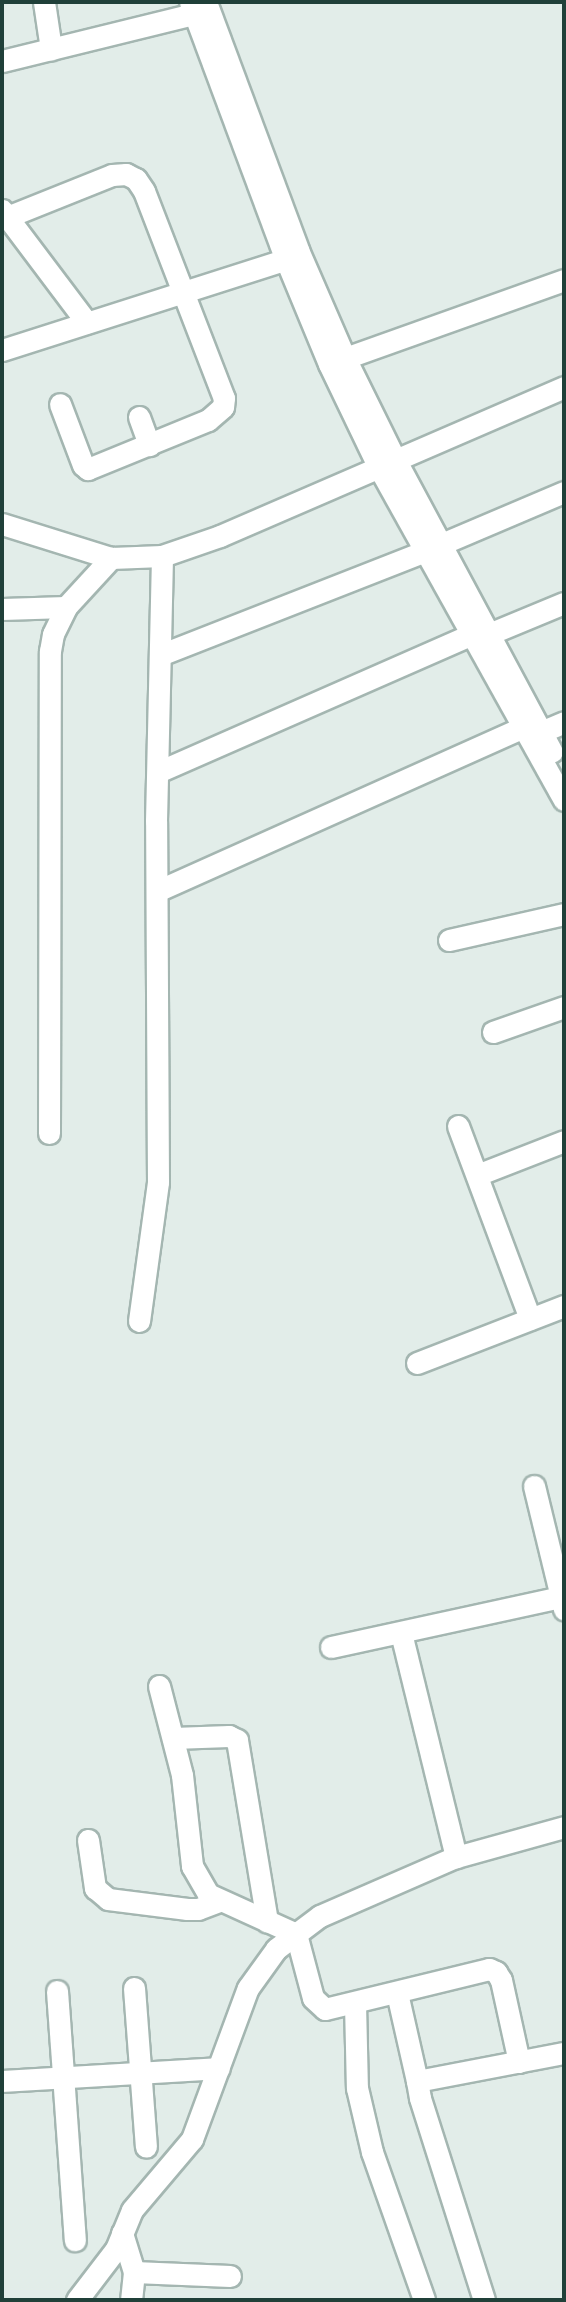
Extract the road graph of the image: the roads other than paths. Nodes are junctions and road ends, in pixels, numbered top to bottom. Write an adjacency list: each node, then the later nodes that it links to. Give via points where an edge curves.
1 (44, 2): 3 (street)
2 (196, 6): 3 (street); 6 (street)
3 (51, 49): 4 (street)
4 (2, 61)
5 (4, 214): 8 (street, via 126,174 144,191); 9 (street)
6 (293, 257): 8 (street); 11 (street); 16 (street, via 329,364)
7 (564, 279): 11 (street)
8 (183, 292): 9 (street); 15 (street, via 224,398 223,407 208,420)
9 (88, 323): 10 (street)
10 (2, 350)
11 (345, 358): 16 (street)
12 (564, 387): 16 (street)
13 (60, 404): 15 (street, via 88,469)
14 (139, 417): 15 (street)
15 (149, 445)
16 (386, 463): 19 (street); 20 (street, via 220,536)
17 (564, 492): 19 (street)
18 (2, 524): 21 (street)
19 (433, 547): 25 (street); 26 (street)
20 (162, 556): 21 (street); 26 (street)
21 (111, 558): 23 (street)
22 (564, 603): 25 (street)
23 (66, 607): 24 (street); 38 (street, via 52,634 50,651)
24 (2, 609)
25 (480, 634): 28 (street); 29 (street)
26 (160, 655): 29 (street)
27 (564, 722): 28 (street)
28 (531, 730): 30 (street); 31 (street); 32 (street)
29 (158, 772): 32 (street)
30 (564, 773)
31 (564, 800)
32 (157, 891): 43 (street, via 158,1182)
33 (564, 914): 34 (street)
34 (449, 940)
35 (564, 1007): 36 (street)
36 (493, 1032)
37 (458, 1126): 40 (street)
38 (49, 1133)
39 (562, 1147): 40 (street)
40 (477, 1175): 42 (street)
41 (564, 1306): 42 (street)
42 (530, 1320): 44 (street)
43 (139, 1321)
44 (417, 1363)
45 (534, 1486): 46 (street)
46 (563, 1603): 47 (street)
47 (401, 1633): 48 (street); 53 (street)
48 (331, 1647)
49 (159, 1686): 50 (street)
50 (173, 1738): 54 (street, via 192,1866 201,1887); 55 (street, via 229,1736 237,1740)
51 (564, 1827): 53 (street)
52 (88, 1840): 54 (street, via 95,1888 108,1899 187,1909)
53 (456, 1857): 56 (street, via 320,1916)
54 (219, 1901): 55 (street)
55 (267, 1922): 56 (street)
56 (296, 1934): 60 (street, via 319,2006); 63 (street, via 276,1949 248,1988)
57 (134, 1988): 64 (street)
58 (57, 1991): 65 (street)
59 (397, 1993): 60 (street); 62 (street, via 489,1969 496,1972); 67 (street)
60 (355, 2003): 75 (street, via 357,2088 372,2152)
61 (564, 2053): 62 (street)
62 (519, 2062): 67 (street)
63 (219, 2068): 64 (street); 69 (street, via 192,2139 139,2199)
64 (142, 2072): 65 (street); 68 (street)
65 (64, 2077): 66 (street); 70 (street)
66 (2, 2081)
67 (417, 2081): 76 (street)
68 (146, 2147)
69 (122, 2233): 71 (street); 73 (street, via 116,2249)
70 (75, 2240)
71 (134, 2272): 72 (street); 74 (street)
72 (230, 2277)
73 (77, 2300)
74 (131, 2300)
75 (424, 2300)
76 (484, 2300)

